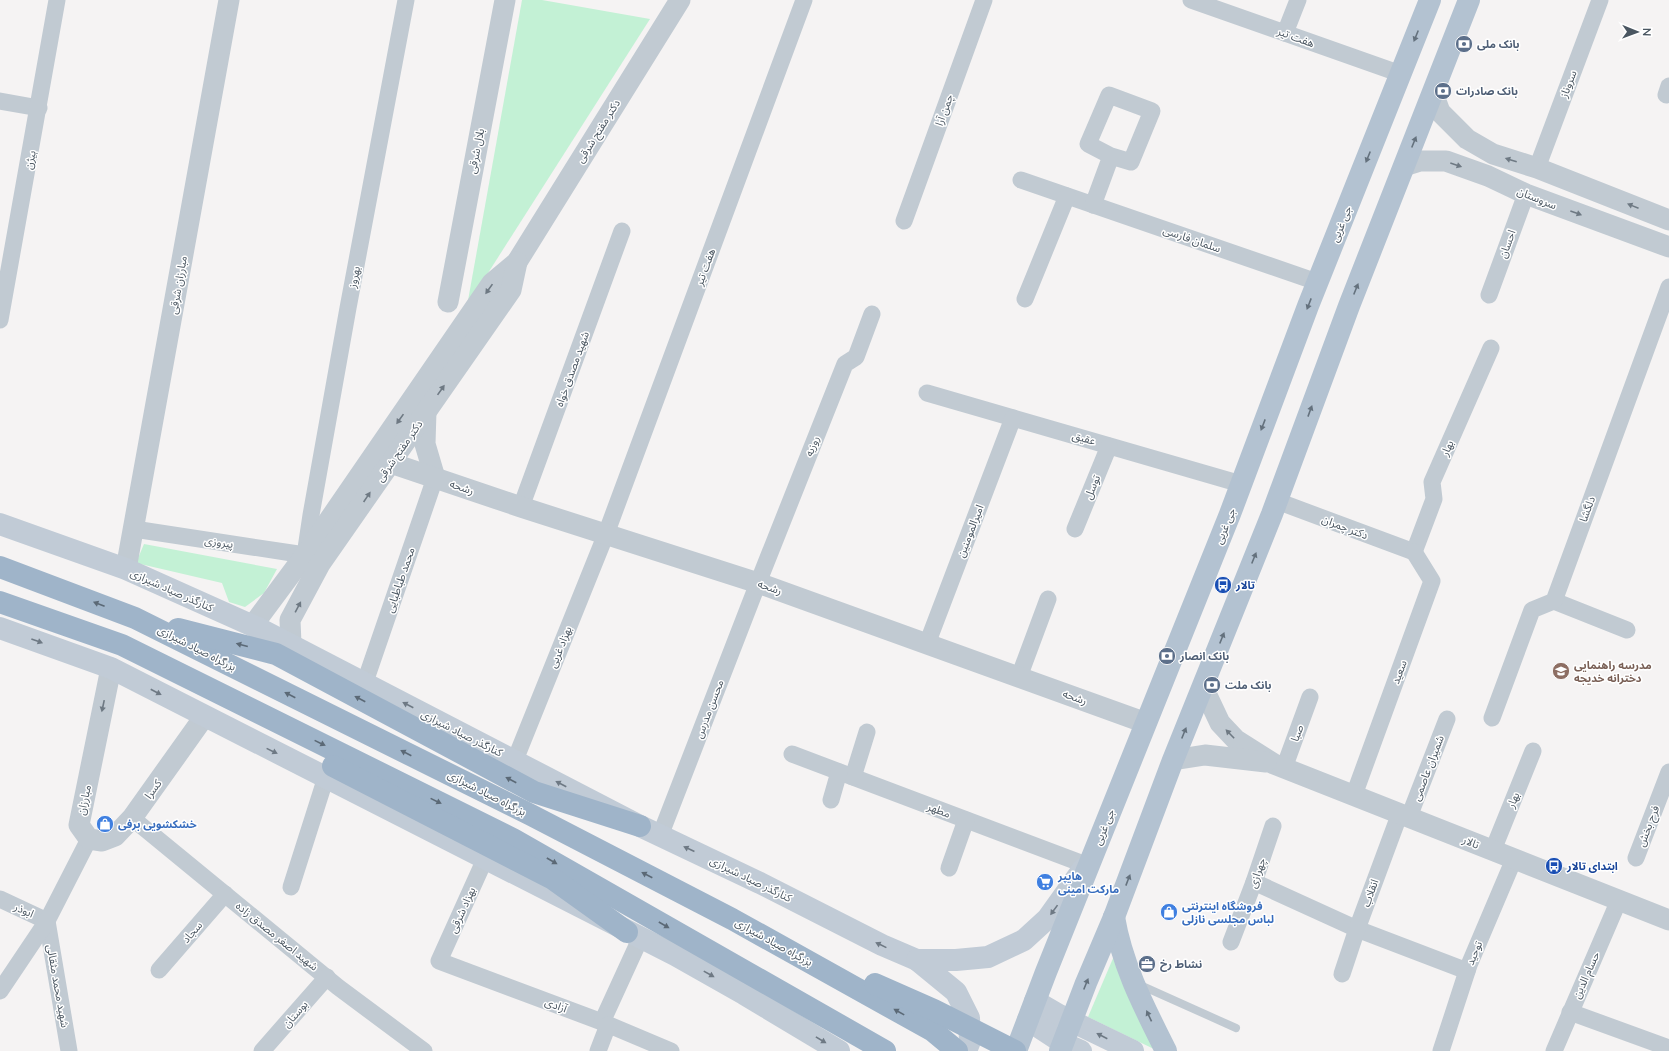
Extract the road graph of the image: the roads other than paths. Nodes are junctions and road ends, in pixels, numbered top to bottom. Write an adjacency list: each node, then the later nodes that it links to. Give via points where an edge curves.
1 (58, 0): 17 (street, بیژن)
2 (229, 0): 48 (street, مبارزان شرقی)
3 (406, 0): 52 (street, بهروز, via 311,515)
4 (505, 0): 34 (street, بلال شرقی)
5 (680, 0): 29 (street, دکتر مفتح شرقی)
6 (804, 0): 50 (street, هفت تیر)
7 (984, 0): 26 (street, چمن آرا)
8 (1191, 0): 13 (street, هفت تیر)
9 (1298, 0): 13 (street)
10 (1430, 0): 14 (main road, جی غربی, one-way to 14)
11 (1469, 0): 15 (main road)
12 (1600, 0): 20 (street, سروناز)
13 (1285, 33): 14 (street, هفت تیر)
14 (1401, 74): 30 (main road, جی غربی, one-way to 30)
15 (1433, 94): 19 (main road, one-way to 15); 20 (street, one-way to 15, via 1493,154 1467,138 1440,112)
16 (0, 101): 17 (street)
17 (39, 108): 36 (street, بیژن)
18 (1111, 156): 24 (street)
19 (1404, 166): 22 (street, سروستان, one-way to 22, via 1420,161 1446,162 1488,176); 45 (main road, one-way to 19)
20 (1537, 168): 25 (street, one-way to 20)
21 (1021, 180): 23 (street, سلمان فارسی)
22 (1526, 194): 28 (street, سروستان, one-way to 28); 32 (street, احسان)
23 (1067, 196): 24 (street, سلمان فارسی); 33 (street)
24 (1093, 205): 30 (street, سلمان فارسی)
25 (1668, 218)
26 (904, 221)
27 (622, 231): 46 (street, شهید مصدق خواه)
28 (1669, 247)
29 (517, 262): 39 (street, دکتر مفتح شرقی, one-way to 29, via 511,290); 42 (street, دکتر مفتح شرقی, one-way to 42, via 492,284)
30 (1317, 282): 44 (main road, جی غربی, one-way to 44)
31 (1669, 287): 57 (street, دلگشا)
32 (1489, 294)
33 (1025, 299)
34 (448, 302)
35 (872, 314): 55 (street, روزبه, via 856,357 845,364)
36 (0, 320)
37 (1491, 348): 51 (street, بهار, via 1432,482 1434,499)
38 (927, 393): 40 (street, عقیق)
39 (426, 411): 42 (street, دکتر مفتح شرقی); 43 (street, via 424,444)
40 (1013, 418): 41 (street, عقیق); 64 (street, امیرالمومنین)
41 (1109, 446): 44 (street, عقیق); 49 (street, توسل)
42 (381, 460): 43 (street, رشحه); 52 (street, دکتر مفتح شرقی)
43 (435, 478): 46 (street, رشحه); 68 (street, محمد طباطبایی)
44 (1241, 484): 74 (main road, جی غربی)
45 (1277, 501): 51 (street, دکتر چمران); 69 (main road, one-way to 45)
46 (521, 507): 50 (street, رشحه)
47 (0, 524): 54 (main road, کنارگذر صیاد شیرازی)
48 (134, 529): 52 (street, پیروزی); 54 (street, مبارزان شرقی)
49 (1075, 529)
50 (606, 534): 55 (street, رشحه); 78 (street, بهزاد غربی)
51 (1414, 552): 84 (street, سعید, via 1432,581)
52 (313, 559): 60 (street, دکتر مفتح شرقی); 63 (street, دکتر مفتح شرقی, one-way to 52, via 290,620)
53 (0, 567): 59 (highway, بزرگراه صیاد شیرازی, one-way to 53)
54 (126, 569): 60 (main road, کنارگذر صیاد شیرازی)
55 (758, 583): 64 (street, رشحه); 91 (street, محسن مدرس)
56 (1048, 599): 67 (street)
57 (1554, 601): 62 (street); 72 (street, via 1532,610)
58 (0, 602): 65 (highway)
59 (135, 618): 89 (highway, one-way to 59, via 534,792 276,654); 105 (highway, بزرگراه صیاد شیرازی, one-way to 59, via 531,815)
60 (253, 626): 63 (main road, کنارگذر صیاد شیرازی)
61 (0, 628): 66 (main road, one-way to 66)
62 (1627, 630)
63 (291, 644): 68 (main road, کنارگذر صیاد شیرازی)
64 (927, 644): 67 (street, رشحه)
65 (122, 645): 109 (highway, via 266,731 553,880); 132 (highway, one-way to 132, via 513,839)
66 (111, 668): 71 (main road, one-way to 71); 92 (street, مبارزان, one-way to 92, via 79,825)
67 (1019, 677): 74 (street, رشحه)
68 (365, 682): 78 (main road, کنارگذر صیاد شیرازی, one-way to 68)
69 (1203, 687): 79 (main road, one-way to 69); 80 (street, one-way to 69, via 1236,740 1220,723)
70 (1310, 697): 80 (street, صبا)
71 (204, 717): 83 (main road, one-way to 83); 87 (street, کسرا)
72 (1492, 718)
73 (1447, 719): 86 (street, شمیران عاصمی)
74 (1146, 723): 97 (main road, جی غربی)
75 (867, 732): 82 (street)
76 (1533, 751): 93 (street, بهار)
77 (792, 754): 82 (street, مطهر)
78 (515, 760): 89 (main road, کنارگذر صیاد شیرازی, one-way to 78)
79 (1173, 760): 80 (street, via 1205,755); 104 (main road, one-way to 79)
80 (1279, 766): 84 (street, تالار)
81 (1669, 772): 94 (street, فرح بخش)
82 (846, 774): 85 (street); 88 (street, مطهر)
83 (326, 777): 95 (main road); 100 (street)
84 (1354, 795): 86 (street, تالار)
85 (831, 800)
86 (1404, 815): 93 (street, تالار); 108 (street, انقلاب)
87 (132, 818): 92 (street, کسرا, via 115,836 102,841); 101 (street, شهید اصغر مصدق زاده)
88 (966, 820): 97 (street, مطهر); 98 (street)
89 (640, 826): 91 (main road, کنارگذر صیاد شیرازی)
90 (1273, 826): 99 (street, چهرازی)
91 (660, 836): 111 (main road, کنارگذر صیاد شیرازی, one-way to 91)
92 (89, 839): 107 (street)
93 (1493, 850): 96 (street, تالار)
94 (1636, 858)
95 (485, 859): 109 (main road); 112 (street, بهزاد شرقی)
96 (1514, 859): 103 (street, تالار); 114 (street, توحید)
97 (1089, 860): 111 (main road, one-way to 111, via 1048,918 1024,940 988,957); 120 (main road, جی غربی)
98 (949, 868)
99 (1254, 882): 108 (street); 110 (street, چهرازی)
100 (292, 887)
101 (225, 894): 113 (street, سجاد); 116 (street, شهید اصغر مصدق زاده)
102 (0, 899): 107 (street, ابوذر)
103 (1619, 900): 106 (street, تالار); 119 (street, حسام الدین)
104 (1114, 917): 117 (main road, via 1118,940); 121 (main road, one-way to 104)
105 (732, 919): 133 (highway, بزرگراه صیاد شیرازی, one-way to 105, via 933,1031); 135 (highway, via 934,1010)
106 (1669, 920)
107 (47, 921): 118 (street); 126 (street, شهید محمد مثقالی)
108 (1357, 929): 114 (street); 115 (street, انقلاب)
109 (634, 935): 122 (street); 131 (main road, one-way to 131, via 744,994)
110 (1231, 942)
111 (917, 960): 134 (main road, via 956,992 969,1018 970,1041)
112 (439, 961): 122 (street, آزادی)
113 (159, 970)
114 (1467, 971): 138 (street, توحید)
115 (1342, 974)
116 (327, 978): 127 (street, بوستان); 128 (street, شهید اصغر مصدق زاده)
117 (1133, 982): 123 (lane); 137 (main road, one-way to 117)
118 (0, 991)
119 (1570, 1012): 125 (street); 139 (street, حسام الدین)
120 (1029, 1017): 121 (main road); 124 (main road); 135 (main road, جی غربی)
121 (1071, 1021): 124 (main road); 136 (main road, one-way to 121)
122 (605, 1024): 129 (street); 130 (street, آزادی)
123 (1236, 1028)
124 (1066, 1048)
125 (1669, 1048)
126 (69, 1051)
127 (262, 1051)
128 (424, 1051)
129 (598, 1051)
130 (670, 1051)
131 (838, 1051)
132 (886, 1051)
133 (957, 1051)
134 (966, 1051)
135 (1015, 1051)
136 (1133, 1051)
137 (1166, 1051)
138 (1442, 1051)
139 (1554, 1051)

